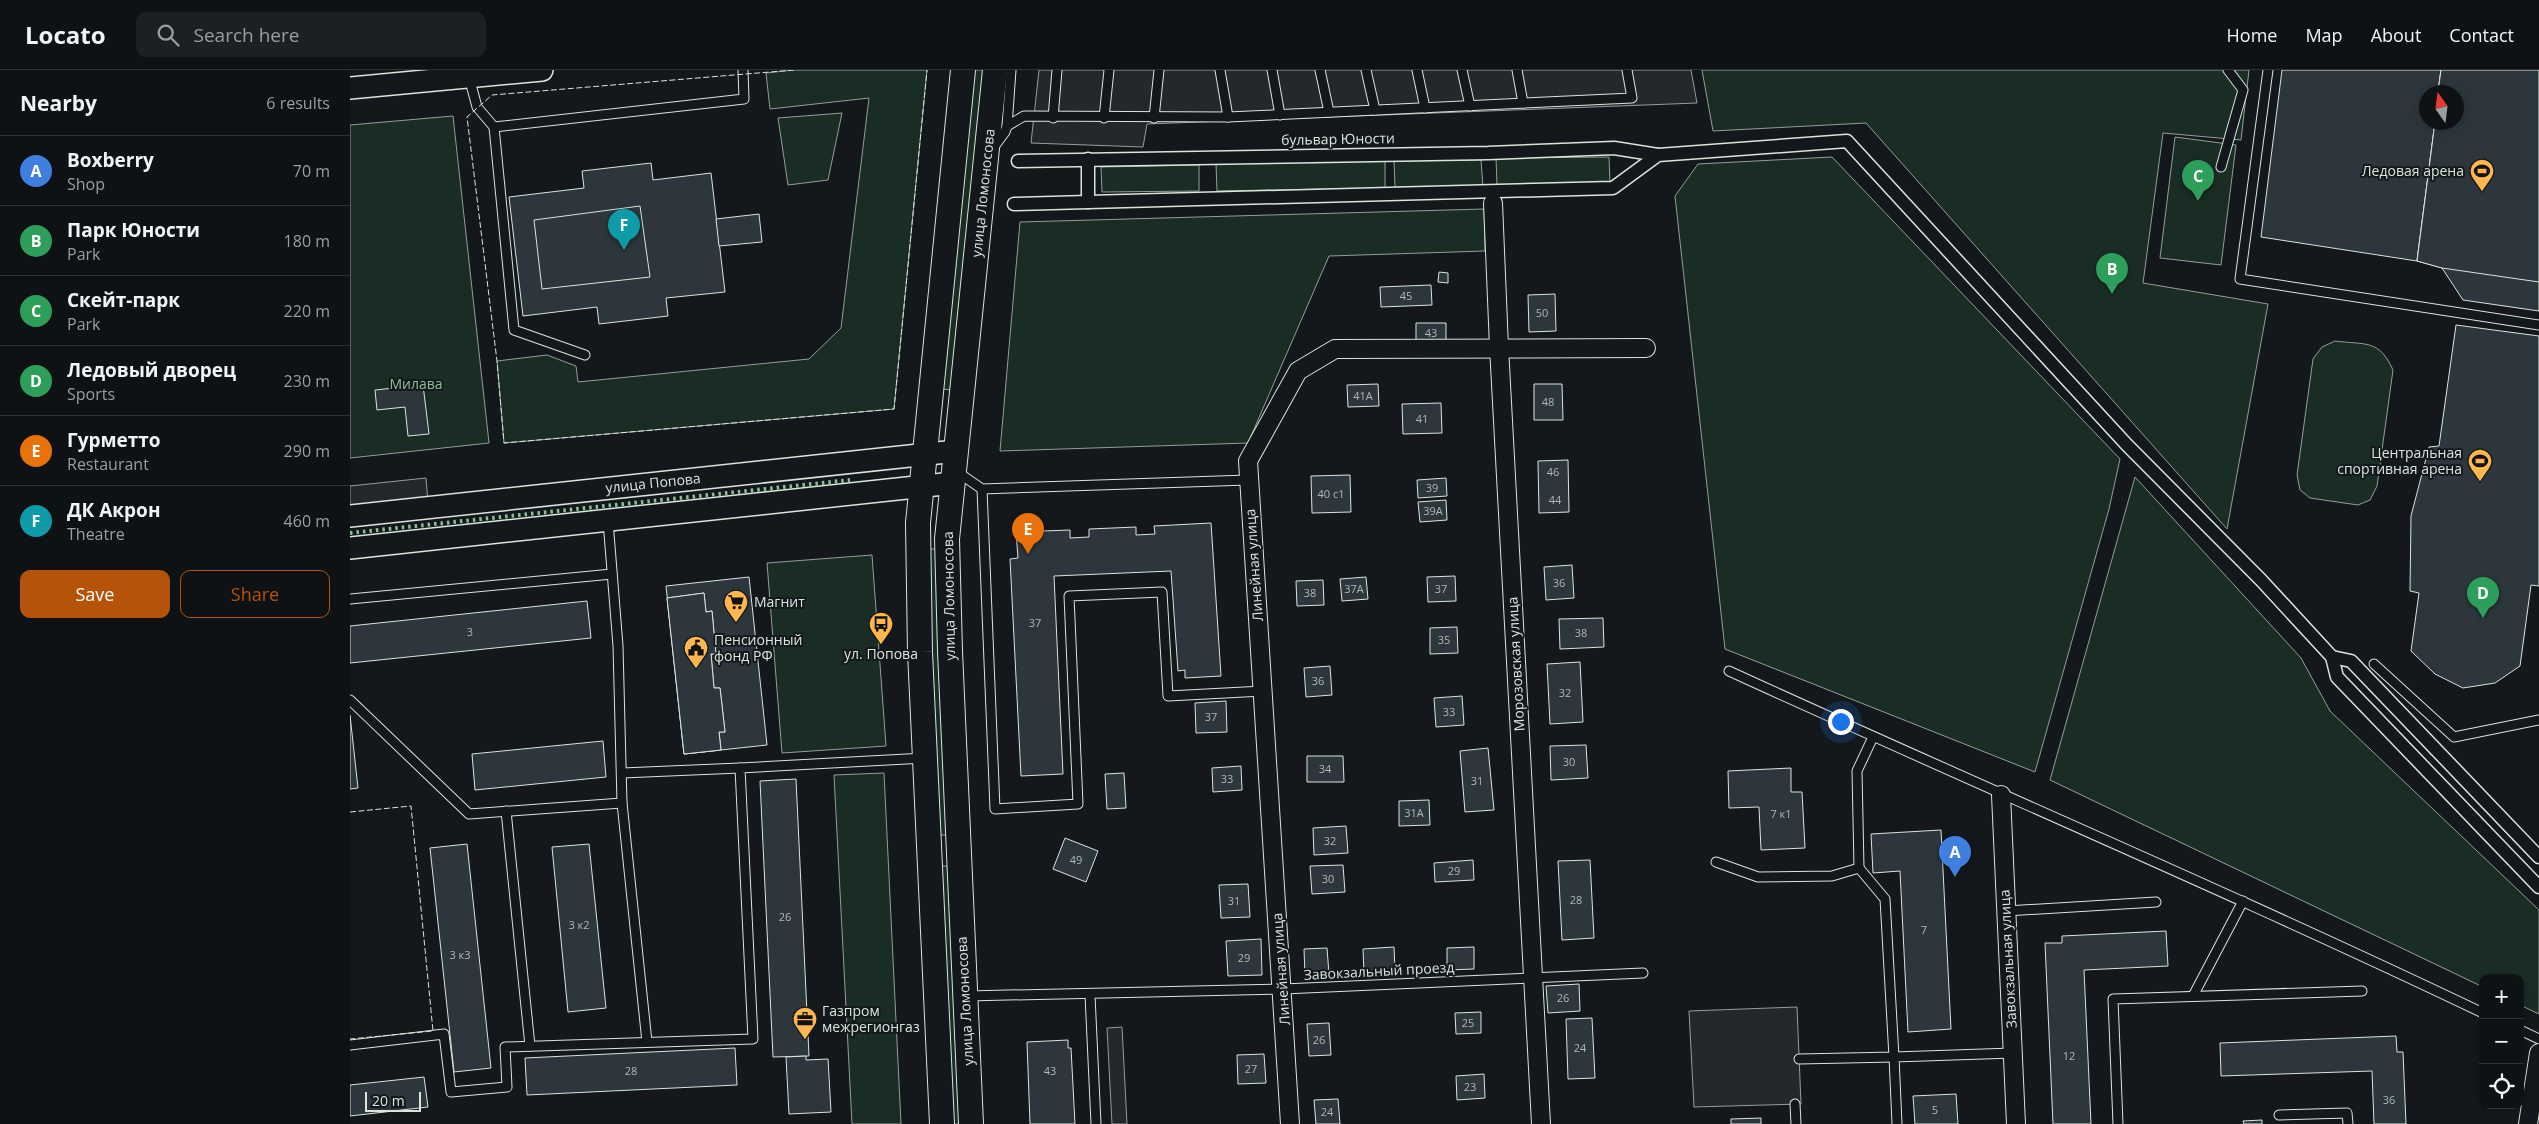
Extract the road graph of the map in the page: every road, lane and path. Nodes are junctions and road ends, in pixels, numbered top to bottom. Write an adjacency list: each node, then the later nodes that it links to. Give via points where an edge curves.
1 (542, 70): 20 (street)
2 (744, 70): 33 (lane, via 744,99)
3 (963, 70): 46 (main road, улица Ломоносова)
4 (995, 70): 35 (main road, улица Ломоносова)
5 (1011, 70): 32 (lane)
6 (1057, 70): 29 (lane)
7 (1109, 70): 30 (lane)
8 (1159, 70): 31 (lane)
9 (1220, 70): 28 (lane)
10 (1272, 70): 27 (lane)
11 (1320, 70): 26 (lane)
12 (1366, 70): 25 (lane)
13 (1417, 70): 24 (lane)
14 (1462, 70): 23 (lane)
15 (1517, 70): 22 (lane)
16 (1626, 70): 22 (lane, via 1632,98)
17 (2228, 70): 38 (lane, via 2243,90)
18 (2268, 70): 42 (lane, via 2240,279)
19 (400, 77): 20 (street); 21 (street)
20 (469, 77): 33 (lane, via 477,107)
21 (350, 88)
22 (1523, 103): 23 (lane)
23 (1470, 106): 24 (lane)
24 (1425, 108): 25 (lane)
25 (1375, 110): 26 (lane)
26 (1329, 112): 27 (lane)
27 (1280, 115): 28 (lane)
28 (1228, 117): 31 (lane)
29 (1053, 118): 30 (lane); 32 (lane, via 1024,116)
30 (1104, 118): 31 (lane)
31 (1154, 118)
32 (1007, 126): 35 (lane)
33 (494, 127): 45 (lane, via 514,330)
34 (1658, 155): 36 (street, бульвар Юности, via 1614,148); 39 (street, via 1613,188); 56 (street, бульвар Юности, via 1846,141 2127,445)
35 (987, 156): 47 (main road, улица Ломоносова)
36 (1088, 159): 37 (street, бульвар Юности); 39 (street)
37 (1018, 161)
38 (2221, 167)
39 (1088, 202): 41 (street)
40 (1493, 203): 43 (street, Морозовская улица)
41 (1014, 204)
42 (2539, 325)
43 (1499, 347): 44 (street, Линейная улица); 48 (street, Линейная улица, via 1335,349 1298,371 1248,462); 79 (street, Морозовская улица)
44 (1646, 348)
45 (585, 355)
46 (925, 454): 47 (street, улица Попова); 49 (main road, улица Ломоносова); 51 (street, улица Попова)
47 (954, 468): 49 (street); 50 (lane); 69 (main road, улица Ломоносова, via 947,539)
48 (1248, 480): 50 (lane); 59 (street, Линейная улица)
49 (922, 487): 52 (street); 63 (main road, улица Ломоносова, via 918,540)
50 (982, 489): 59 (lane, via 995,809 1078,804 1068,596 1162,592 1168,696)
51 (350, 516)
52 (608, 521): 53 (street); 54 (lane)
53 (350, 548)
54 (612, 574): 55 (lane); 65 (lane)
55 (350, 599)
56 (2332, 657): 71 (street, via 2351,661); 74 (street, via 2337,677)
57 (2374, 664): 61 (lane, via 2454,737)
58 (1729, 671): 62 (lane)
59 (1263, 691): 80 (street, Линейная улица)
60 (350, 700): 68 (lane, via 468,814)
61 (2539, 720)
62 (1873, 737): 66 (lane); 73 (lane, via 1857,772)
63 (925, 758): 64 (lane); 70 (main road, улица Ломоносова)
64 (740, 768): 65 (lane); 88 (lane, via 753,1039)
65 (622, 773): 67 (lane)
66 (2001, 795): 75 (lane); 77 (street, Завокзальная улица)
67 (622, 803): 68 (lane); 88 (lane)
68 (506, 811): 90 (lane)
69 (958, 850): 70 (main road); 83 (main road, улица Ломоносова)
70 (929, 851): 97 (main road, улица Ломоносова)
71 (2539, 857)
72 (1716, 862): 73 (lane, via 1758,877 1832,876)
73 (1859, 868): 93 (lane, via 1885,900)
74 (2539, 887)
75 (2243, 901): 84 (lane); 85 (lane)
76 (2156, 902): 77 (lane)
77 (2006, 910): 91 (street, Завокзальная улица)
78 (1643, 973): 79 (lane, Завокзальный проезд)
79 (1534, 978): 80 (lane, Завокзальный проезд); 101 (street, Морозовская улица)
80 (1282, 989): 82 (lane, Завокзальный проезд); 100 (street, Линейная улица)
81 (2362, 991): 84 (lane)
82 (1090, 995): 83 (lane, Завокзальный проезд); 99 (lane)
83 (965, 996): 98 (main road, улица Ломоносова)
84 (2193, 996): 105 (lane, via 2113,999)
85 (2479, 1011)
86 (2524, 1032): 87 (lane)
87 (2539, 1039)
88 (648, 1042): 90 (lane)
89 (350, 1045): 90 (lane, via 444,1034 451,1092 507,1087 505,1047)
90 (530, 1046)
91 (2012, 1052): 93 (lane); 104 (street, Завокзальная улица)
92 (2539, 1053): 107 (street)
93 (1894, 1057): 94 (lane); 103 (lane)
94 (1799, 1060)
95 (1795, 1104): 102 (lane)
96 (2280, 1114): 106 (lane, via 2347,1113)
97 (942, 1124)
98 (971, 1124)
99 (1096, 1124)
100 (1290, 1124)
101 (1541, 1124)
102 (1796, 1124)
103 (1897, 1124)
104 (2016, 1124)
105 (2118, 1124)
106 (2348, 1124)
107 (2528, 1124)

